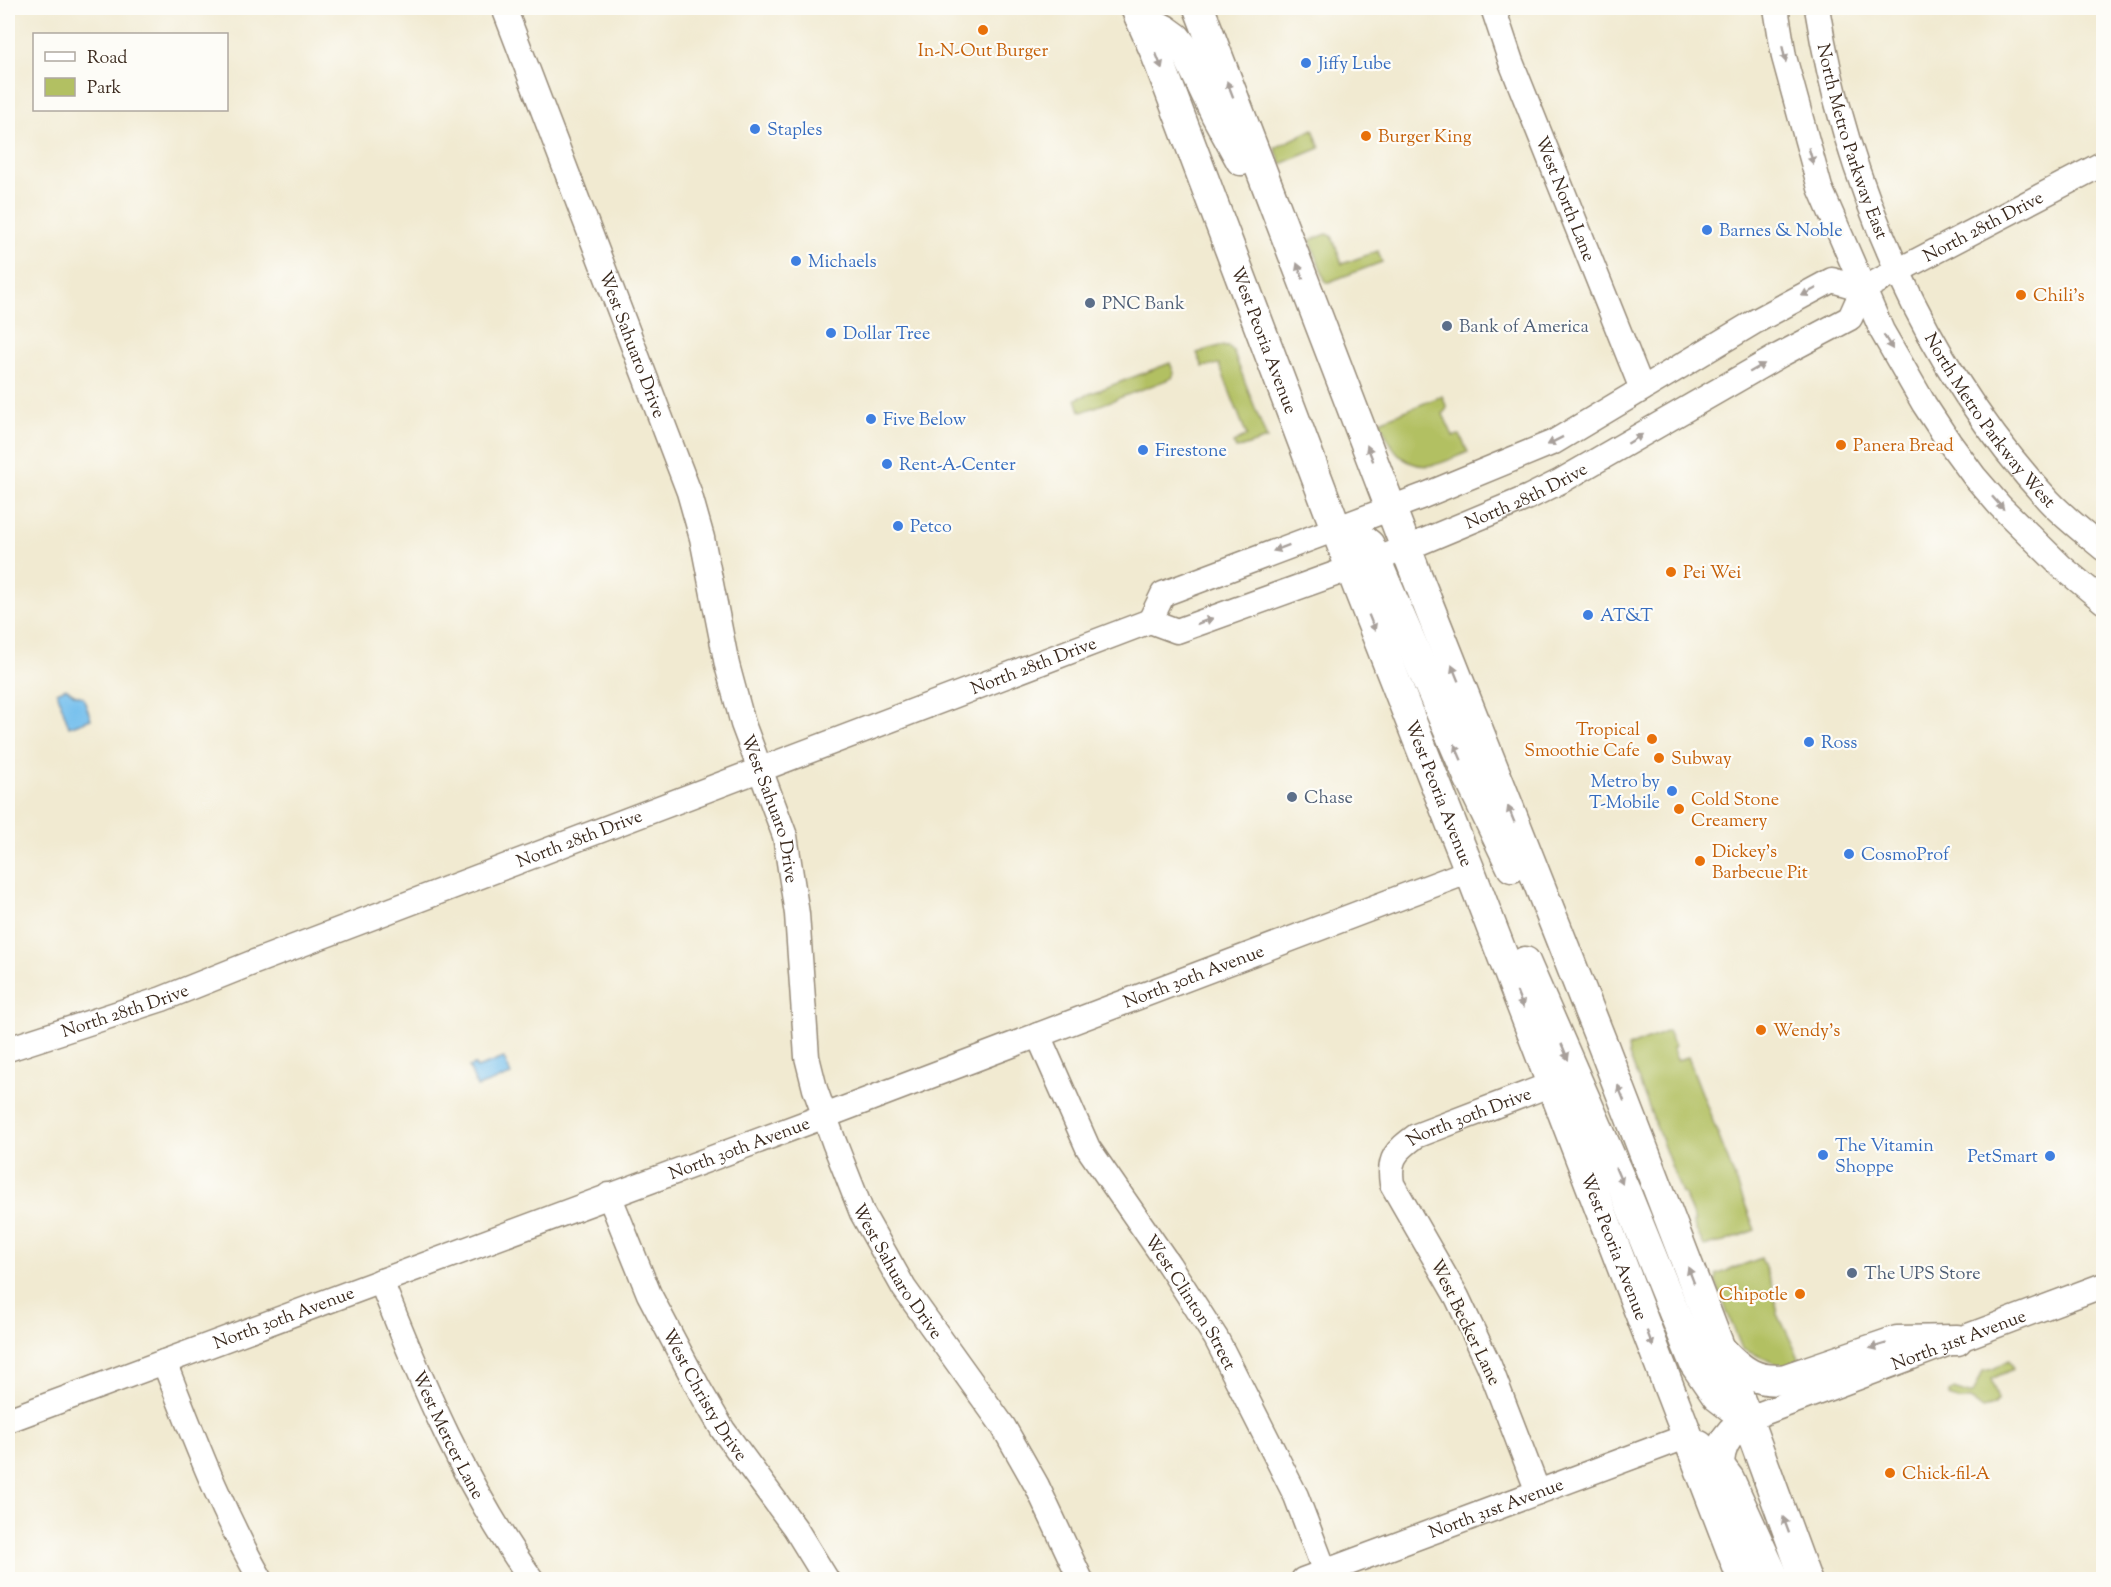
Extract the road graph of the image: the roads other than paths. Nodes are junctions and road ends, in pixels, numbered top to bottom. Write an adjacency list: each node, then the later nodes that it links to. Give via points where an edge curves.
1 (504, 8): 21 (street, West Sahuaro Drive, via 689,492 728,664)
2 (1181, 8): 3 (main road)
3 (1188, 8)
4 (1199, 8): 10 (main road, one-way to 4)
5 (1493, 8): 13 (street, West North Lane)
6 (1776, 8): 12 (street, one-way to 12, via 1784,57 1820,188)
7 (1817, 8): 11 (street, North Metro Parkway East, via 1860,179)
8 (1138, 12): 10 (main road, via 1176,38 1186,51 1250,178); 15 (main road, West Peoria Avenue, one-way to 15)
9 (2103, 163): 11 (street, North 28th Drive)
10 (1283, 225): 14 (main road, one-way to 10)
11 (1899, 271): 12 (street, North 28th Drive); 17 (street, North Metro Parkway West, via 1933,340 1980,416 2050,503)
12 (1863, 289): 13 (street, North 28th Drive, one-way to 13, via 1832,280); 16 (street, North 28th Drive, one-way to 12, via 1529,497 1620,449 1850,318); 19 (street, one-way to 19, via 1882,331 1949,442 2000,506)
13 (1642, 389): 14 (street, North 28th Drive, one-way to 14, via 1554,442)
14 (1391, 508): 15 (street, North 28th Drive); 16 (main road)
15 (1336, 528): 18 (main road, via 1369,545); 20 (street, North 28th Drive, one-way to 20, via 1163,594)
16 (1407, 548): 18 (street, North 28th Drive); 23 (main road, one-way to 16)
17 (2103, 549)
18 (1364, 564): 20 (street, North 28th Drive, one-way to 18, via 1177,631); 22 (main road, West Peoria Avenue, one-way to 22); 23 (main road, one-way to 18, via 1541,922)
19 (2103, 602)
20 (1150, 621): 21 (street, North 28th Drive)
21 (760, 770): 25 (street, North 28th Drive, via 162,999); 27 (street, West Sahuaro Drive, via 785,836 798,914 807,1057)
22 (1470, 871): 24 (street, North 30th Avenue); 26 (main road, West Peoria Avenue, one-way to 26); 35 (main road, one-way to 35, via 1488,891 1527,964 1687,1346)
23 (1573, 971): 33 (main road, one-way to 23)
24 (1038, 1035): 27 (street, North 30th Avenue); 42 (street, West Clinton Street, via 1088,1148 1216,1338 1296,1496)
25 (8, 1049)
26 (1552, 1084): 28 (street, North 30th Drive, via 1416,1136); 38 (main road, West Peoria Avenue, one-way to 38)
27 (825, 1116): 29 (street, North 30th Avenue); 46 (street, West Sahuaro Drive, via 862,1213 898,1279 1003,1426 1037,1486)
28 (1393, 1157): 40 (street, West Becker Lane, via 1392,1184 1456,1297 1489,1365)
29 (609, 1195): 30 (street, North 30th Avenue); 45 (street, West Christy Drive, via 649,1294 699,1389)
30 (381, 1281): 34 (street, North 30th Avenue); 44 (street, West Mercer Lane, via 423,1386 458,1458)
31 (2103, 1285): 32 (street, North 31st Avenue)
32 (1957, 1340): 33 (main road, one-way to 33, via 1897,1341 1771,1381 1747,1373); 36 (street, North 31st Avenue)
33 (1720, 1349): 35 (main road, via 1722,1369); 36 (main road)
34 (164, 1362): 37 (street, North 30th Avenue); 43 (street, via 200,1453)
35 (1716, 1396): 36 (main road); 38 (main road, via 1700,1427)
36 (1747, 1419): 39 (main road, via 1726,1439); 49 (main road, one-way to 36)
37 (8, 1420)
38 (1688, 1436): 39 (main road); 40 (street, North 31st Avenue); 41 (main road, West Peoria Avenue)
39 (1718, 1464): 41 (main road, via 1721,1503); 48 (main road, via 1738,1495)
40 (1538, 1492): 42 (street, North 31st Avenue)
41 (1737, 1566)
42 (1327, 1575): 47 (street, North 31st Avenue)
43 (261, 1580)
44 (532, 1580)
45 (827, 1580)
46 (1081, 1580)
47 (1303, 1580)
48 (1775, 1580)
49 (1806, 1580)

